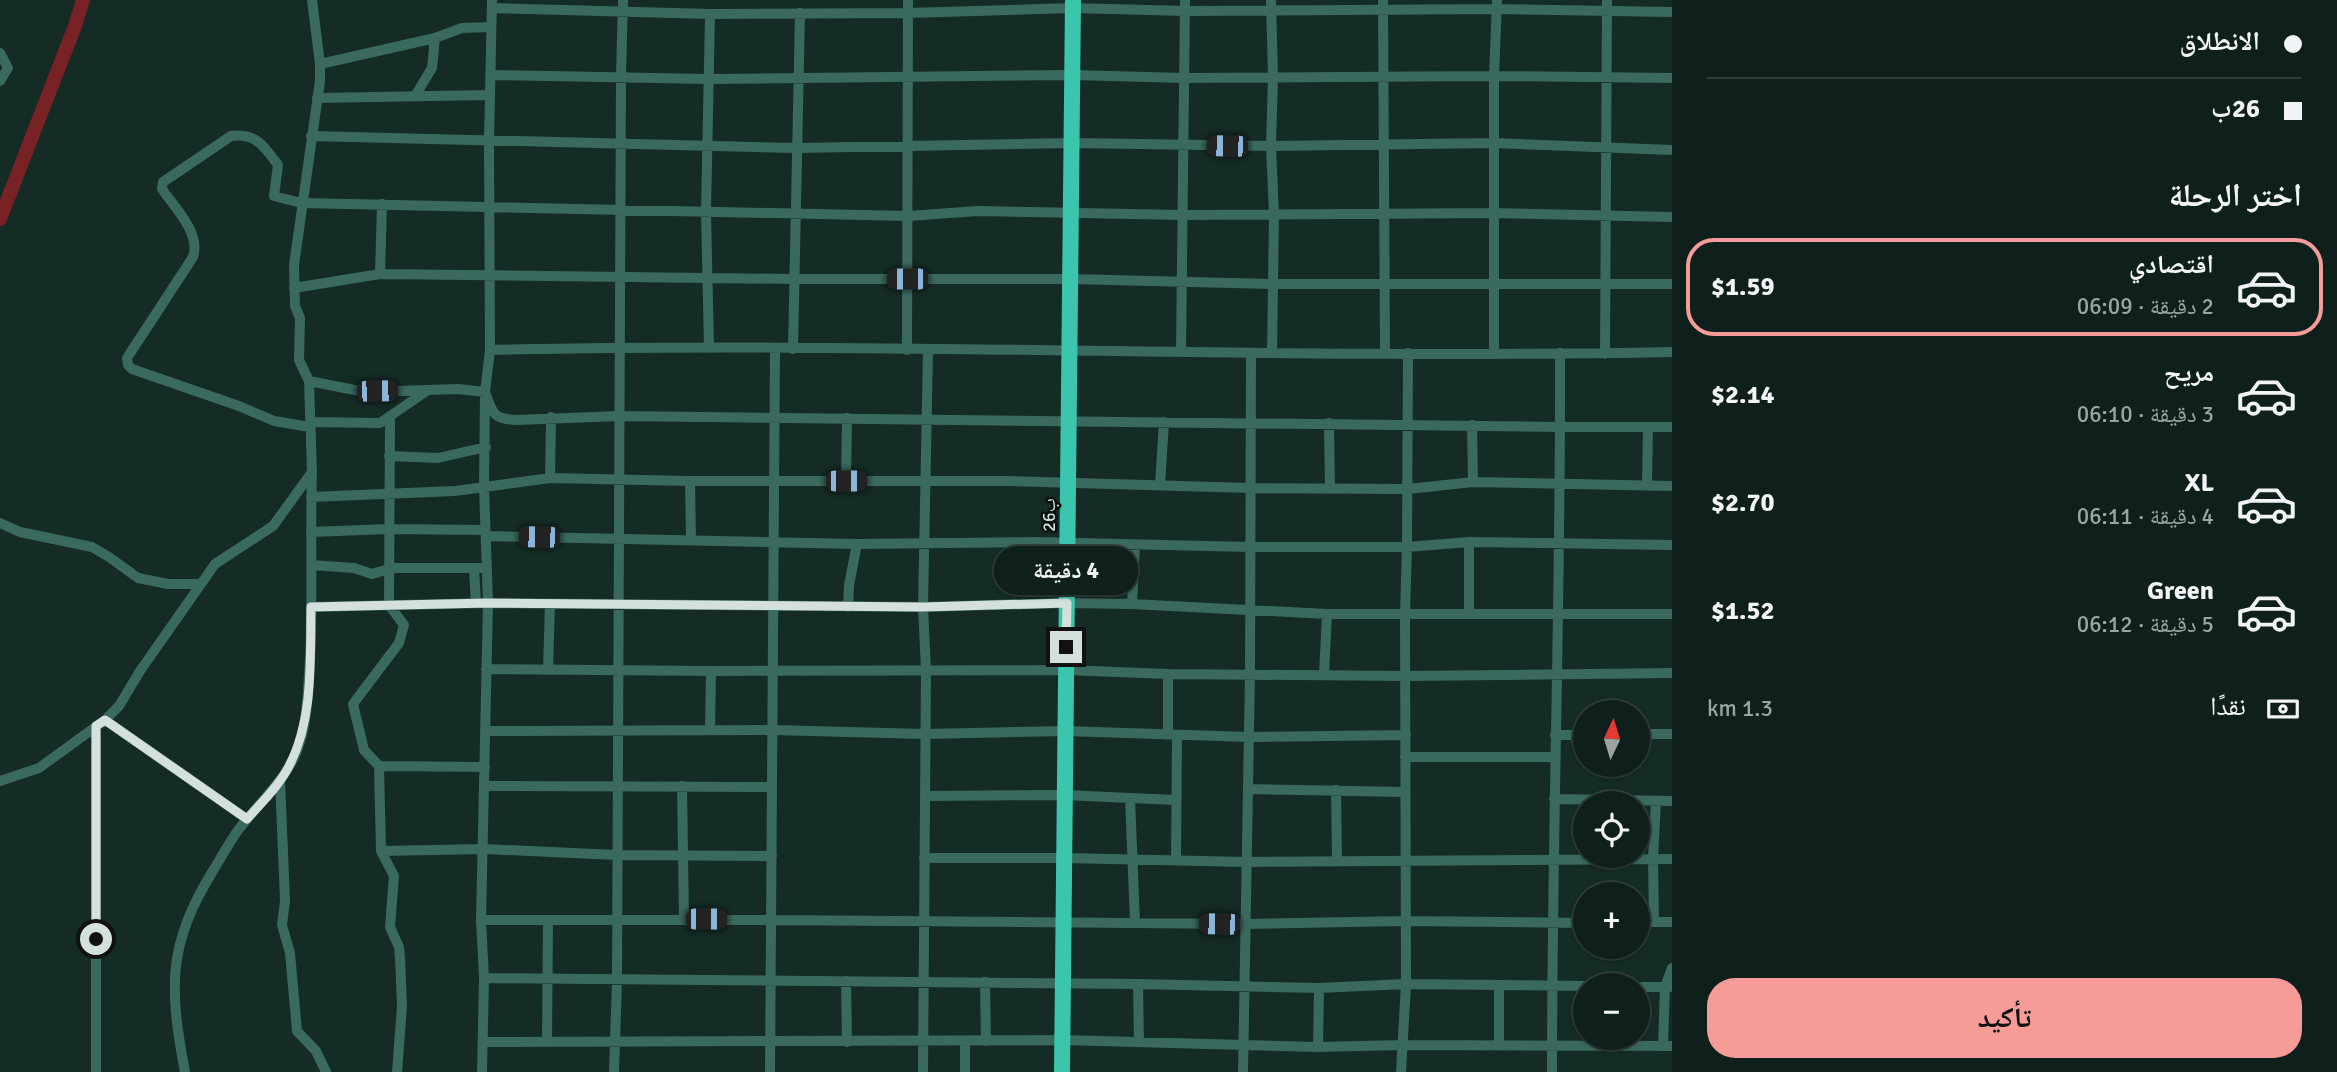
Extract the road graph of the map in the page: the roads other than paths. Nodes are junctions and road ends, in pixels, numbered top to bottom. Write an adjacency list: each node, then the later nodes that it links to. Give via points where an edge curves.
1 (312, 0): 20 (street)
2 (754, 0): 14 (street)
3 (908, 0): 16 (street)
4 (492, 4): 6 (street); 17 (street)
5 (1073, 4): 10 (street); 16 (street); 22 (highway, 26ب)
6 (623, 5): 13 (street); 23 (street)
7 (1383, 5): 8 (street); 11 (street); 24 (street)
8 (1497, 5): 9 (street); 25 (street)
9 (1607, 5): 12 (street); 29 (street)
10 (1185, 6): 11 (street); 28 (street)
11 (1270, 6): 26 (street)
12 (1672, 12)
13 (710, 13): 14 (street); 31 (street)
14 (754, 13): 15 (street)
15 (800, 13): 16 (street); 32 (street)
16 (908, 13): 27 (street)
17 (491, 27): 18 (street, via 462,28); 21 (street)
18 (435, 38): 20 (street); 35 (street, via 433,64)
19 (0, 53): 33 (street, via 8,68)
20 (320, 64): 36 (street)
21 (490, 75): 23 (street); 34 (street)
22 (1072, 75): 27 (street); 28 (street); 39 (highway, 26ب)
23 (621, 76): 31 (street); 41 (street)
24 (1384, 76): 25 (street); 26 (street); 42 (street)
25 (1494, 76): 29 (street); 40 (street)
26 (1273, 77): 28 (street); 46 (street)
27 (908, 78): 32 (street); 45 (street)
28 (1184, 78): 44 (street)
29 (1607, 78): 30 (street); 48 (street)
30 (1672, 78)
31 (708, 79): 32 (street); 43 (street)
32 (797, 79): 47 (street)
33 (0, 82)
34 (489, 94): 35 (street); 38 (street)
35 (415, 96): 36 (street)
36 (317, 97): 37 (street)
37 (311, 136): 38 (street); 50 (street)
38 (489, 142): 41 (street); 52 (street)
39 (1072, 143): 44 (street); 45 (street); 58 (highway, 26ب)
40 (1493, 143): 42 (street); 48 (street); 56 (street)
41 (622, 144): 43 (street); 53 (street)
42 (1383, 144): 46 (street); 55 (street)
43 (708, 145): 47 (street); 54 (street)
44 (1184, 145): 46 (street); 59 (street)
45 (908, 146): 47 (street); 62 (street)
46 (1271, 146): 60 (street)
47 (797, 148): 57 (street)
48 (1606, 148): 49 (street); 61 (street)
49 (1672, 150)
50 (301, 203): 51 (street); 77 (street); 108 (street, via 274,196 278,165 256,139 243,135 231,136 166,179 162,188 192,233 196,247 127,358 132,369 274,421)
51 (383, 204): 52 (street); 64 (street)
52 (489, 206): 53 (street); 65 (street)
53 (620, 210): 54 (street); 66 (street)
54 (706, 212): 57 (street); 67 (street)
55 (1384, 213): 56 (street); 60 (street); 73 (street)
56 (1493, 213): 61 (street); 74 (street)
57 (796, 214): 62 (street); 68 (street)
58 (1071, 214): 59 (street); 62 (street, via 978,211); 70 (highway, 26ب)
59 (1182, 215): 60 (street); 71 (street)
60 (1273, 215): 72 (street)
61 (1605, 215): 63 (street); 75 (street)
62 (908, 216): 69 (street)
63 (1672, 217)
64 (380, 274): 65 (street); 77 (street)
65 (489, 275): 66 (street); 82 (street)
66 (620, 276): 67 (street); 78 (street)
67 (708, 278): 68 (street); 79 (street)
68 (794, 279): 69 (street); 81 (street)
69 (907, 279): 70 (street); 83 (street)
70 (1070, 279): 71 (street); 84 (highway, 26ب)
71 (1182, 283): 72 (street); 86 (street)
72 (1273, 284): 73 (street); 89 (street)
73 (1384, 284): 74 (street); 90 (street)
74 (1493, 284): 75 (street); 92 (street)
75 (1606, 284): 76 (street); 94 (street)
76 (1672, 284)
77 (295, 288): 95 (street, via 299,360)
78 (619, 347): 79 (street); 82 (street); 98 (street)
79 (709, 348): 80 (street)
80 (775, 349): 81 (street); 100 (street)
81 (793, 349): 83 (street)
82 (490, 350): 97 (street)
83 (907, 350): 85 (street)
84 (1069, 350): 85 (street); 86 (street); 104 (highway, 26ب)
85 (928, 351): 103 (street)
86 (1181, 352): 88 (street)
87 (1672, 352): 94 (street)
88 (1251, 353): 89 (street); 106 (street)
89 (1272, 353): 90 (street)
90 (1385, 353): 91 (street)
91 (1408, 353): 92 (street); 109 (street)
92 (1493, 353): 93 (street)
93 (1560, 353): 94 (street); 112 (street)
94 (1605, 354)
95 (309, 382): 96 (street, via 365,392); 108 (street)
96 (428, 390): 97 (street); 101 (street)
97 (485, 392): 99 (street, via 494,415 502,419); 114 (street)
98 (619, 416): 99 (street); 100 (street); 118 (street)
99 (551, 417): 117 (street)
100 (774, 417): 102 (street); 120 (street)
101 (390, 418): 108 (street, via 380,423); 115 (street)
102 (847, 418): 103 (street); 121 (street)
103 (926, 419): 104 (street); 122 (street)
104 (1069, 421): 105 (street); 125 (highway, 26ب)
105 (1164, 422): 106 (street); 127 (street)
106 (1250, 422): 107 (street); 130 (street)
107 (1329, 423): 109 (street); 131 (street)
108 (310, 424): 116 (street)
109 (1408, 424): 110 (street); 132 (street)
110 (1472, 425): 112 (street); 123 (street)
111 (1672, 426): 113 (street)
112 (1560, 427): 113 (street); 124 (street)
113 (1648, 427): 126 (street)
114 (486, 447): 115 (street, via 438,458); 128 (street)
115 (388, 456): 133 (street)
116 (312, 472): 134 (street); 155 (street, via 273,526 215,564)
117 (550, 478): 118 (street); 128 (street)
118 (619, 479): 119 (street); 139 (street)
119 (690, 481): 120 (street); 140 (street)
120 (774, 481): 121 (street); 141 (street)
121 (846, 481): 122 (street)
122 (925, 481): 125 (street); 142 (street)
123 (1473, 482): 124 (street); 132 (street)
124 (1559, 482): 126 (street); 144 (street)
125 (1068, 483): 127 (street); 145 (highway, 26ب)
126 (1647, 484): 129 (street)
127 (1160, 485): 130 (street)
128 (484, 486): 133 (street); 138 (street)
129 (1672, 486)
130 (1250, 488): 131 (street); 149 (street)
131 (1330, 488): 132 (street)
132 (1408, 489): 150 (street)
133 (389, 494): 134 (street); 136 (street)
134 (311, 497): 137 (street)
135 (0, 523): 155 (street, via 20,532 92,547 138,578)
136 (388, 529): 137 (street); 138 (street); 152 (street)
137 (311, 532): 151 (street)
138 (486, 533): 139 (street); 154 (street)
139 (619, 539): 140 (street); 162 (street)
140 (691, 540): 141 (street)
141 (774, 542): 146 (street); 163 (street)
142 (924, 542): 145 (street); 146 (street); 166 (street)
143 (1469, 542): 144 (street); 150 (street); 168 (street)
144 (1559, 542): 148 (street); 169 (street)
145 (1068, 543): 147 (street); 158 (highway, 26ب)
146 (857, 544): 165 (street)
147 (1135, 545): 149 (street); 160 (street)
148 (1672, 545)
149 (1250, 547): 150 (street); 167 (street)
150 (1408, 547): 171 (street)
151 (312, 565): 152 (street, via 372,574); 164 (street)
152 (389, 568): 153 (street); 161 (street)
153 (474, 568): 154 (street); 156 (street)
154 (486, 568): 157 (street)
155 (201, 584): 186 (street, via 119,706)
156 (476, 603): 157 (street); 161 (street)
157 (488, 603): 159 (street); 173 (street)
158 (1067, 603): 160 (street); 166 (street); 176 (highway, 26ب)
159 (550, 604): 162 (street); 174 (street)
160 (1132, 604): 167 (street)
161 (389, 605): 164 (street); 202 (street, via 404,625 399,643 353,704 364,750)
162 (618, 605): 163 (street); 177 (street)
163 (773, 606): 165 (street); 179 (street)
164 (311, 607): 205 (street, via 307,704 299,744)
165 (848, 607): 166 (street)
166 (923, 607): 175 (street)
167 (1250, 611): 170 (street); 182 (street)
168 (1469, 612): 169 (street); 171 (street)
169 (1559, 612): 172 (street); 183 (street)
170 (1326, 614): 171 (street); 184 (street)
171 (1405, 614): 185 (street)
172 (1672, 614)
173 (486, 669): 174 (street); 190 (street)
174 (548, 670): 177 (street)
175 (926, 670): 176 (street); 179 (street); 192 (street)
176 (1066, 670): 181 (street); 191 (highway, 26ب)
177 (618, 671): 178 (street); 187 (street)
178 (711, 671): 179 (street); 188 (street)
179 (773, 671): 189 (street)
180 (1672, 673): 183 (street)
181 (1168, 674): 182 (street); 195 (street)
182 (1250, 674): 184 (street); 199 (street)
183 (1557, 674): 185 (street); 197 (street)
184 (1324, 675): 185 (street)
185 (1405, 676): 196 (street)
186 (101, 723): 204 (street, via 39,768); 220 (street); 285 (street)
187 (617, 730): 188 (street); 190 (street); 207 (street)
188 (710, 730): 189 (street)
189 (772, 730): 192 (street); 209 (street)
190 (485, 731): 203 (street)
191 (1066, 731): 192 (street); 195 (street); 213 (highway, 26ب)
192 (925, 734): 214 (street)
193 (1650, 734): 194 (street)
194 (1672, 734)
195 (1172, 735): 199 (street); 217 (street)
196 (1406, 735): 199 (street); 200 (street)
197 (1555, 735): 198 (street); 201 (street)
198 (1573, 735)
199 (1250, 737): 210 (street)
200 (1405, 757): 201 (street); 212 (street)
201 (1555, 757): 216 (street)
202 (379, 766): 203 (street); 222 (street)
203 (485, 767): 206 (street)
204 (0, 781)
205 (280, 781): 220 (street); 287 (street, via 282,925 290,953 298,1031 316,1051)
206 (484, 786): 207 (street); 221 (street)
207 (617, 786): 208 (street); 223 (street)
208 (682, 786): 209 (street); 224 (street)
209 (772, 787): 225 (street)
210 (1248, 789): 211 (street); 235 (street)
211 (1336, 790): 212 (street); 234 (street)
212 (1405, 792): 229 (street)
213 (1065, 795): 214 (street); 215 (street); 227 (highway, 26ب)
214 (925, 796): 226 (street)
215 (1130, 797): 217 (street); 228 (street)
216 (1554, 799): 218 (street); 230 (street)
217 (1175, 800): 233 (street)
218 (1656, 801): 219 (street); 231 (street)
219 (1672, 801)
220 (247, 819): 286 (street, via 196,898 181,933 174,996)
221 (484, 849): 222 (street); 223 (street); 239 (street)
222 (381, 851): 288 (street, via 394,876 390,927 399,947 402,1006)
223 (617, 855): 224 (street); 236 (street)
224 (684, 855): 225 (street); 237 (street)
225 (772, 856): 238 (street)
226 (924, 858): 227 (street); 242 (street)
227 (1064, 858): 228 (street); 243 (highway, 26ب)
228 (1132, 859): 233 (street); 244 (street)
229 (1404, 859): 230 (street); 234 (street); 241 (street)
230 (1553, 859): 231 (street); 248 (street)
231 (1653, 859): 232 (street); 246 (street)
232 (1672, 859)
233 (1176, 860): 235 (street)
234 (1337, 860): 235 (street)
235 (1247, 862): 250 (street)
236 (617, 919): 237 (street); 240 (street); 254 (street)
237 (684, 919): 238 (street)
238 (770, 919): 242 (street); 255 (street)
239 (481, 920): 240 (street); 252 (street)
240 (548, 920): 253 (street)
241 (1405, 920): 248 (street); 250 (street); 261 (street)
242 (924, 921): 243 (street); 257 (street)
243 (1063, 921): 244 (street); 259 (highway, 26ب)
244 (1135, 922): 250 (street)
245 (1650, 922): 246 (street)
246 (1654, 922): 247 (street)
247 (1672, 922)
248 (1553, 923): 249 (street); 265 (street)
249 (1573, 923)
250 (1247, 924): 264 (street)
251 (1672, 968): 267 (street)
252 (484, 978): 253 (street); 272 (street)
253 (547, 980): 254 (street); 273 (street)
254 (617, 981): 255 (street); 274 (street)
255 (771, 981): 256 (street); 270 (street)
256 (846, 981): 257 (street); 275 (street)
257 (923, 981): 258 (street); 276 (street)
258 (985, 982): 259 (street); 271 (street)
259 (1063, 983): 260 (street); 269 (highway, 26ب)
260 (1138, 984): 264 (street); 278 (street)
261 (1406, 984): 262 (street); 268 (street); 279 (street)
262 (1499, 986): 265 (street); 280 (street)
263 (1573, 986): 265 (street)
264 (1245, 987): 268 (street); 281 (street)
265 (1553, 987): 284 (street)
266 (1650, 987): 267 (street)
267 (1668, 987): 282 (street)
268 (1319, 988): 283 (street)
269 (1062, 1040): 271 (street); 278 (street); 294 (highway, 26ب)
270 (769, 1041): 274 (street); 275 (street); 291 (street)
271 (986, 1041): 277 (street)
272 (483, 1042): 273 (street); 289 (street)
273 (547, 1042): 274 (street)
274 (615, 1042): 290 (street)
275 (847, 1042): 276 (street)
276 (922, 1042): 277 (street); 292 (street)
277 (965, 1042): 293 (street)
278 (1139, 1042): 281 (street)
279 (1402, 1045): 280 (street); 283 (street); 296 (street)
280 (1499, 1045): 284 (street)
281 (1243, 1046): 283 (street); 295 (street)
282 (1667, 1046): 284 (street)
283 (1318, 1047)
284 (1552, 1047): 297 (street)
285 (96, 1072)
286 (185, 1072)
287 (326, 1072)
288 (397, 1072)
289 (482, 1072)
290 (614, 1072)
291 (770, 1072)
292 (923, 1072)
293 (965, 1072)
294 (1062, 1072)
295 (1243, 1072)
296 (1401, 1072)
297 (1552, 1072)

